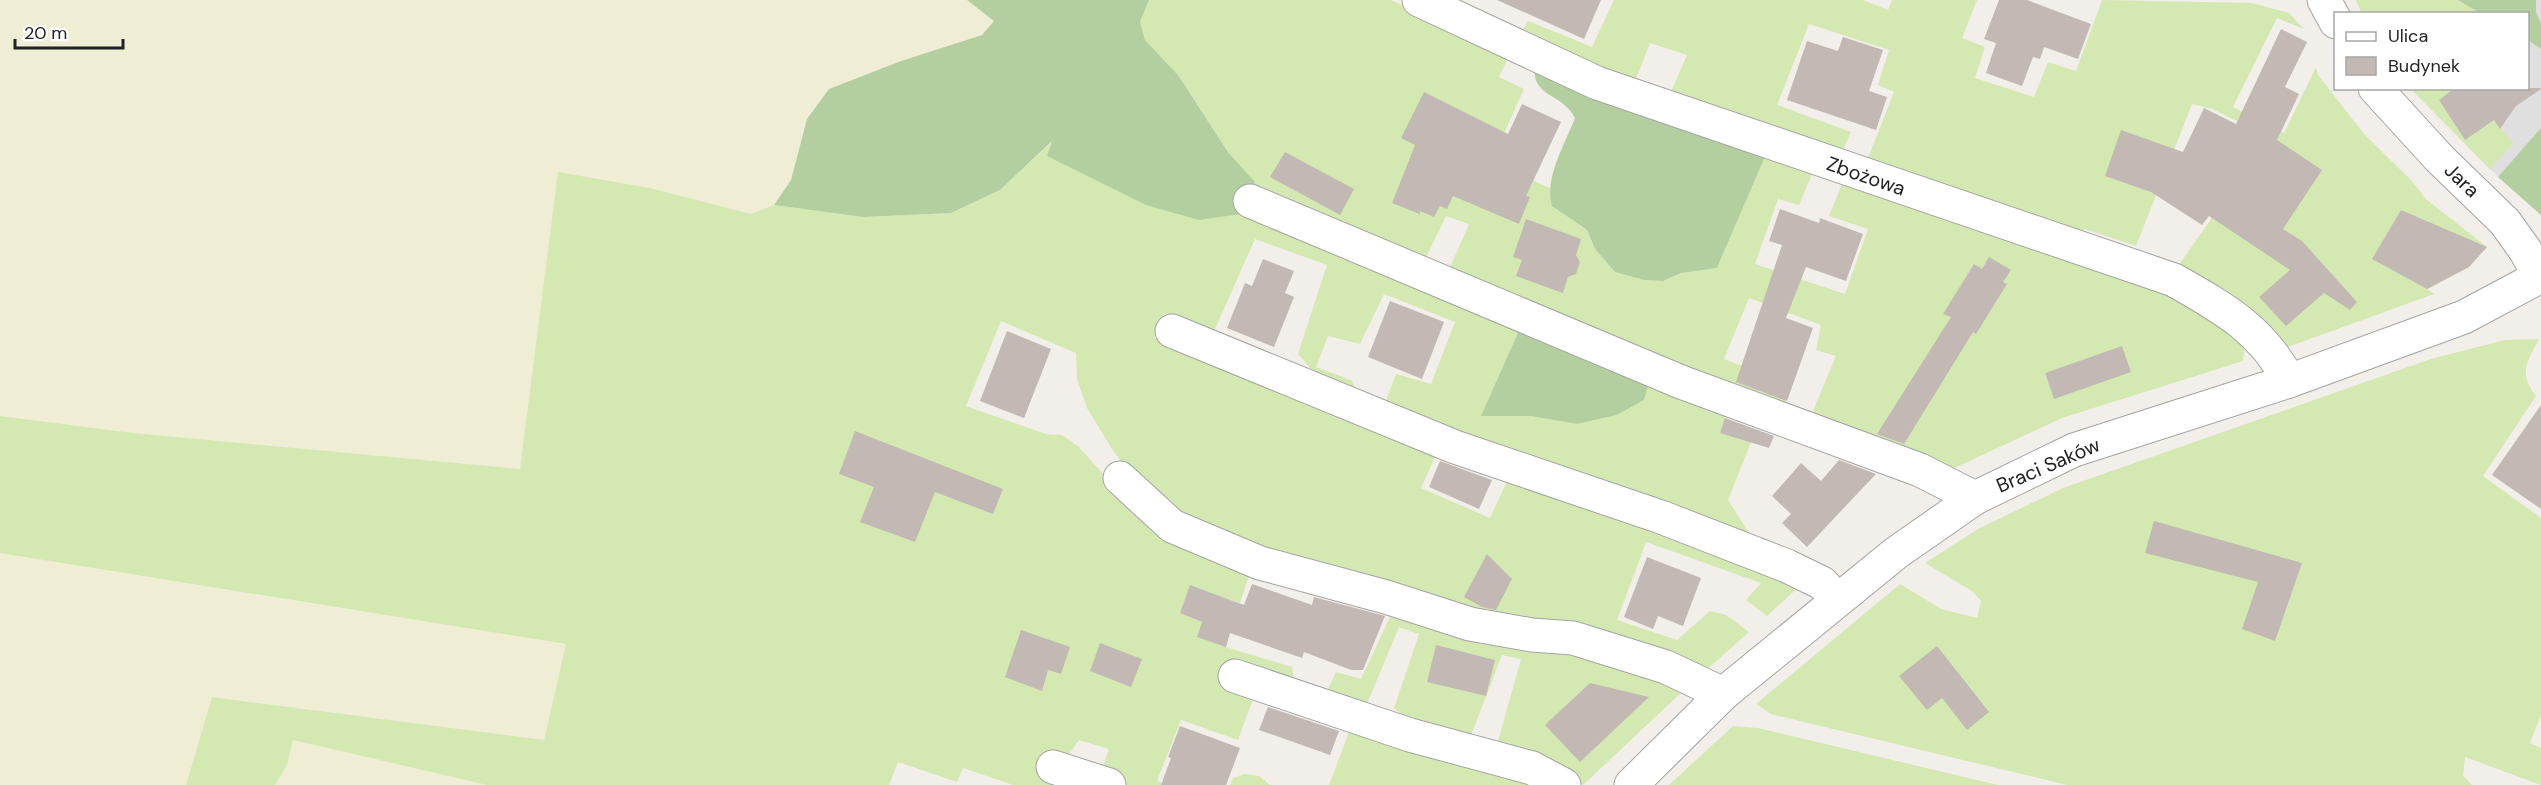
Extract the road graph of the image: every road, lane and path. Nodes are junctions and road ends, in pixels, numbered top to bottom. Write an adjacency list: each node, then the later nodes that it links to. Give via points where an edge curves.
1 (1419, 0): 8 (street, Zbożowa, via 1597,83 2174,280 2223,309 2264,342)
2 (2325, 0): 3 (street)
3 (2334, 18)
4 (2377, 90): 6 (street, Jara, via 2505,222)
5 (1250, 201): 10 (street, via 1681,382 1920,470)
6 (2541, 277): 8 (street, Braci Saków, via 2464,317)
7 (1172, 331): 11 (street, via 1455,447 1661,517 1787,566 1822,583)
8 (2289, 381): 10 (street, Braci Saków, via 2074,450)
9 (1120, 478): 13 (street, via 1172,526 1260,563 1470,624 1573,638 1666,667)
10 (1975, 498): 11 (street, Braci Saków, via 1904,546)
11 (1837, 599): 13 (street, Braci Saków)
12 (1234, 676): 16 (street, via 1410,735 1532,768)
13 (1723, 694): 17 (street, Braci Saków)
14 (1053, 767): 15 (street)
15 (1109, 785)
16 (1564, 785)
17 (1631, 785)

